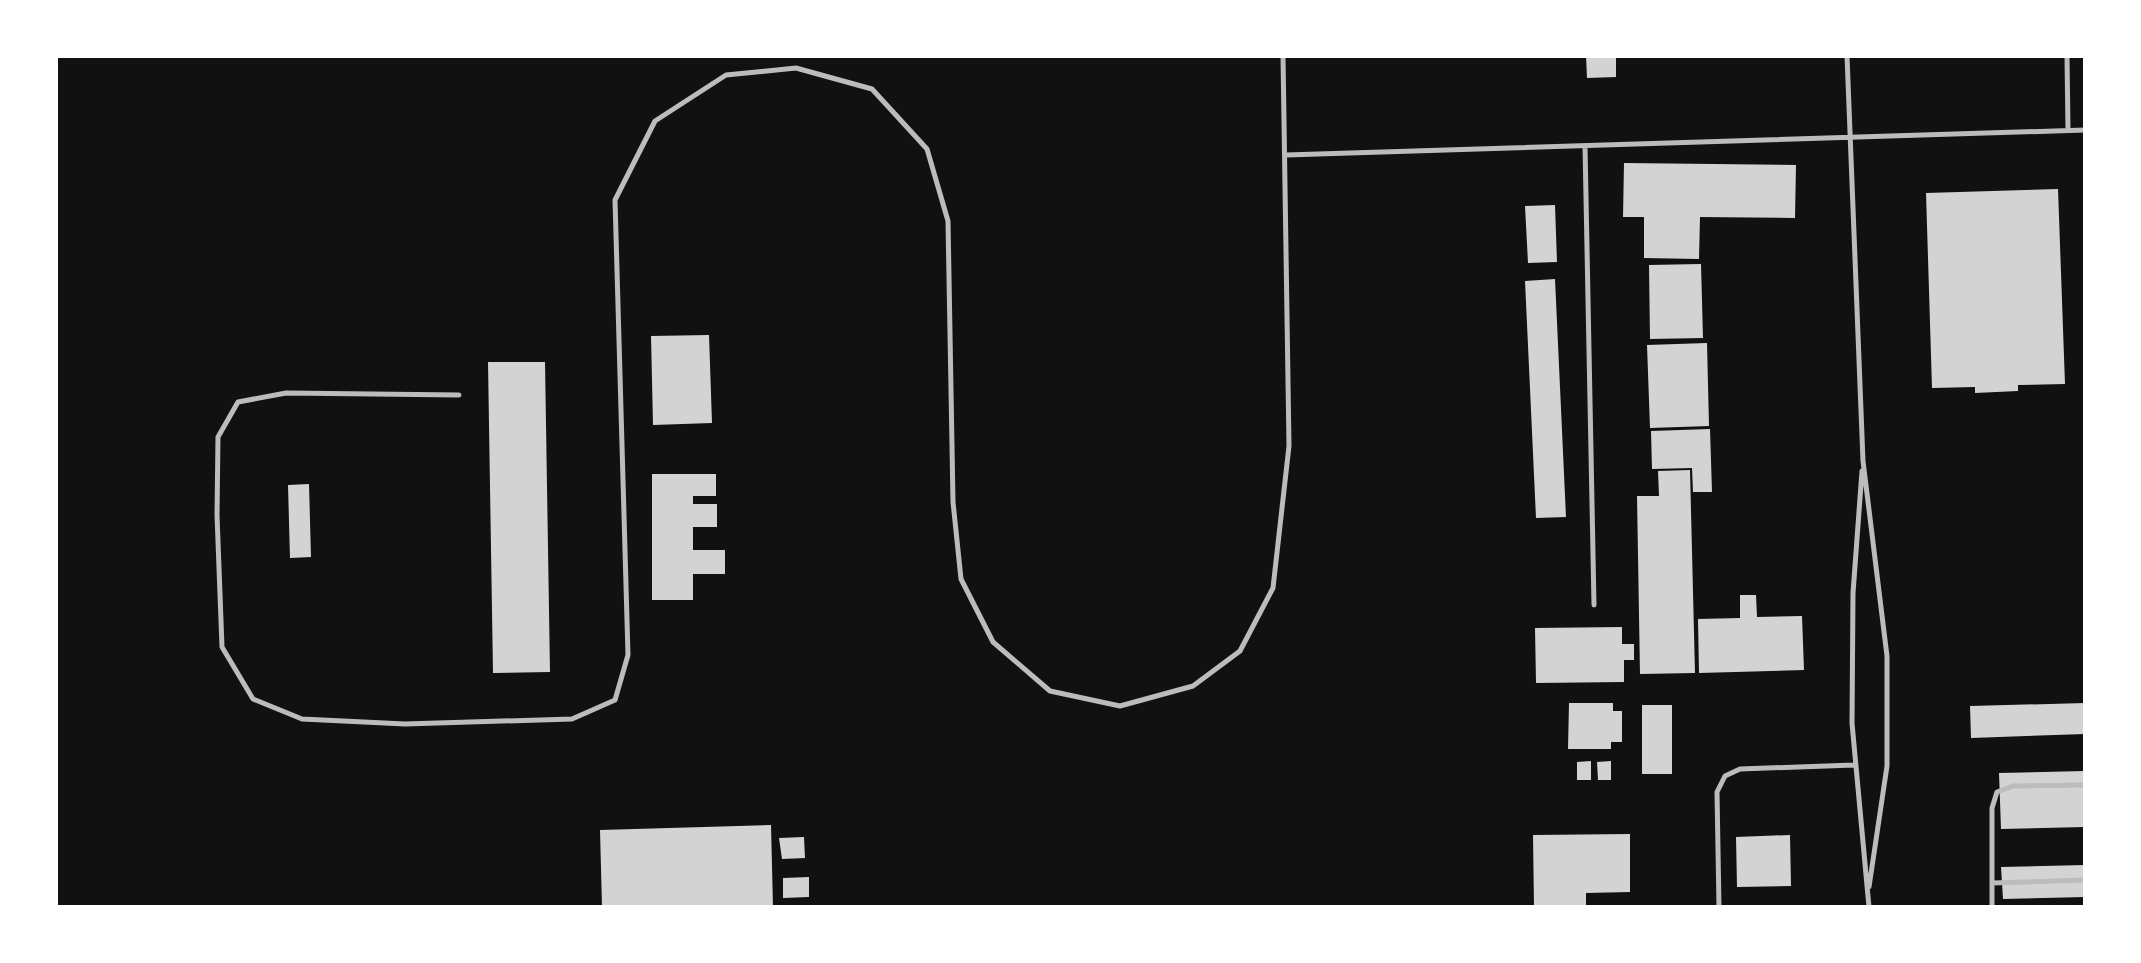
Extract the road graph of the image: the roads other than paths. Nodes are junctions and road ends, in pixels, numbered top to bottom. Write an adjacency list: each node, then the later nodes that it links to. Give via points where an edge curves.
1 (1283, 56): 8 (lane)
2 (1847, 56): 6 (lane)
3 (2067, 56): 4 (lane)
4 (2067, 130): 5 (lane); 6 (lane)
5 (2085, 130)
6 (1849, 138): 7 (lane); 10 (lane)
7 (1585, 146): 8 (lane); 11 (lane)
8 (1286, 155): 9 (lane, via 1289,446 1273,588 1240,651 1193,686 1121,706 1062,694 1050,691 993,642 961,579 953,502 948,221 927,149 872,89 796,68 726,75 655,121 615,200 628,655 615,699 572,719 405,724 302,719 253,699 222,647 218,437 238,402 286,393)
9 (459, 395)
10 (1863, 461): 12 (lane, via 1855,523); 16 (lane, via 1888,696 1885,789)
11 (1594, 605)
12 (1854, 765): 16 (lane); 17 (lane, via 1740,769 1725,776 1717,792)
13 (2085, 785): 15 (lane, via 2013,786 1997,792 1992,808)
14 (2085, 880): 15 (lane)
15 (1992, 883): 19 (lane)
16 (1868, 887): 18 (lane)
17 (1719, 907)
18 (1869, 907)
19 (1992, 907)

